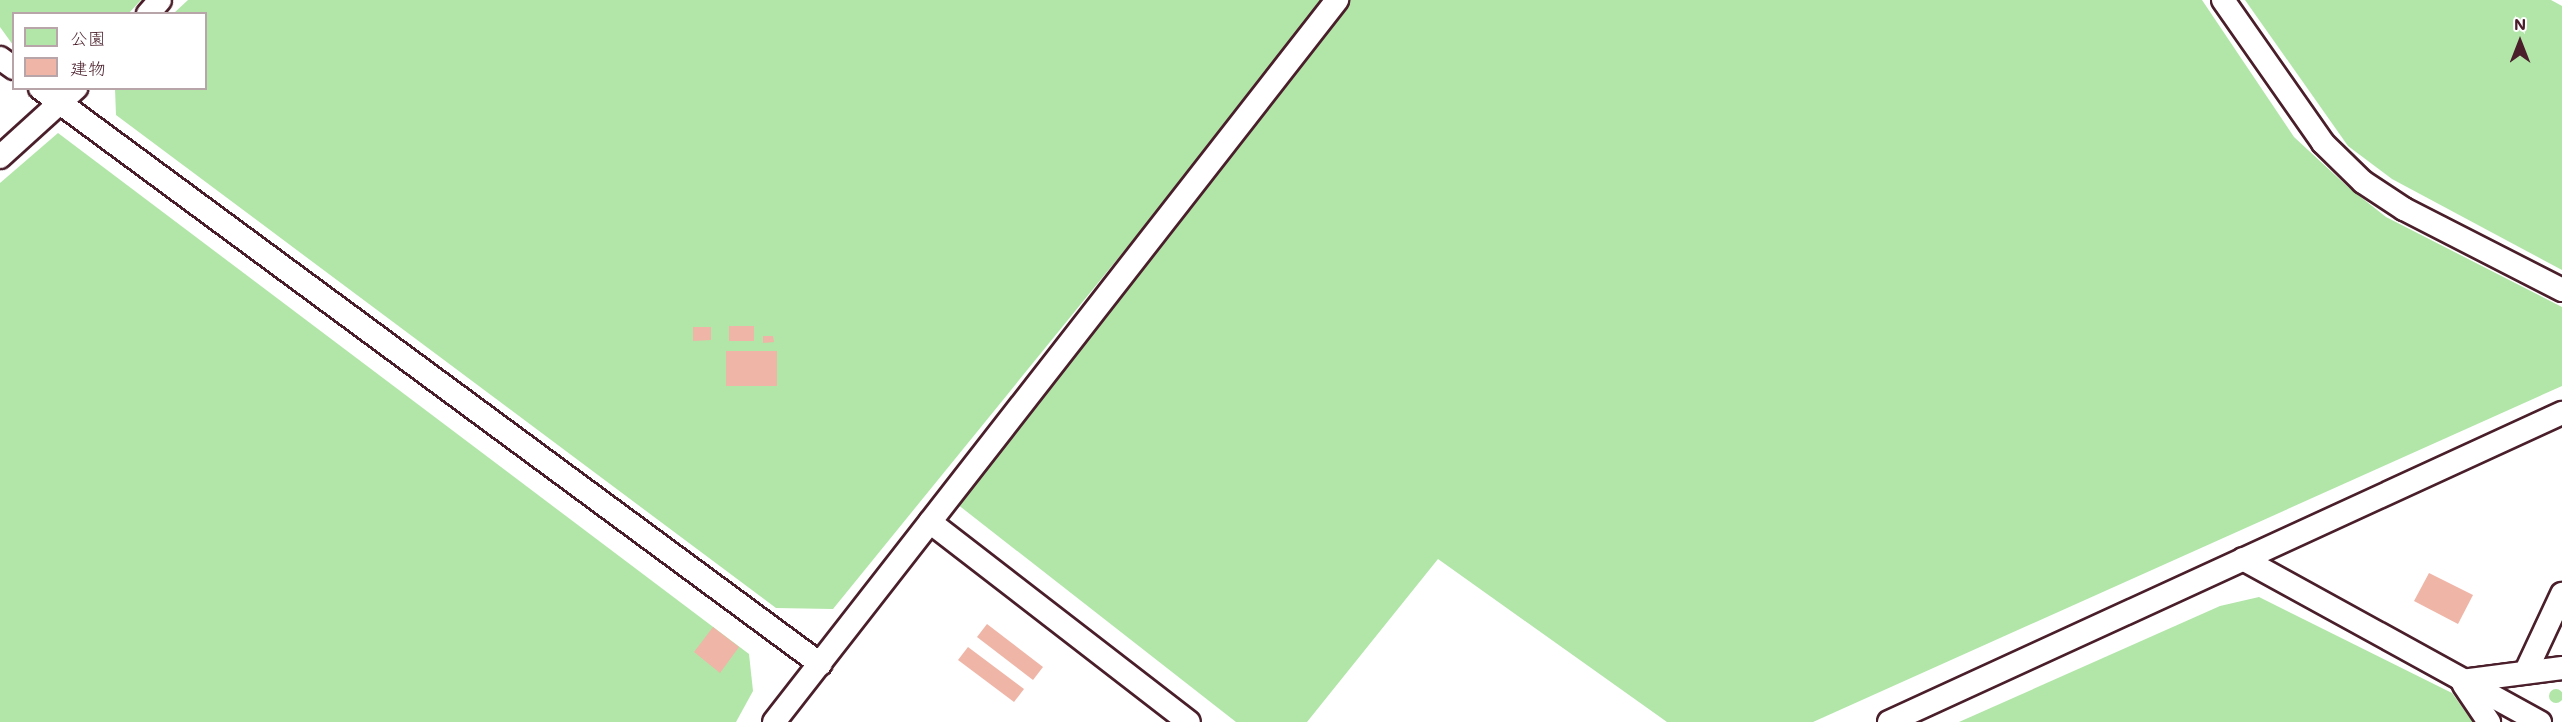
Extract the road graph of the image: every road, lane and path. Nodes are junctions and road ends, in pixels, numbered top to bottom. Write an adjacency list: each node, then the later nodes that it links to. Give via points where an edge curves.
1 (160, 0): 4 (lane)
2 (1337, 0): 10 (lane)
3 (2223, 0): 8 (lane, via 2323,143 2363,182 2404,210)
4 (150, 12)
5 (47, 90): 6 (lane)
6 (68, 96): 7 (lane); 13 (lane)
7 (0, 157)
8 (2562, 290)
9 (2562, 412): 11 (lane)
10 (930, 522): 13 (lane); 18 (lane)
11 (2243, 559): 16 (lane); 19 (lane)
12 (2562, 594): 15 (lane)
13 (820, 664): 17 (lane)
14 (2562, 668): 15 (lane)
15 (2527, 669): 16 (lane)
16 (2462, 681): 20 (lane); 21 (lane)
17 (774, 722)
18 (1189, 722)
19 (1889, 722)
20 (2489, 722)
21 (2540, 722)

